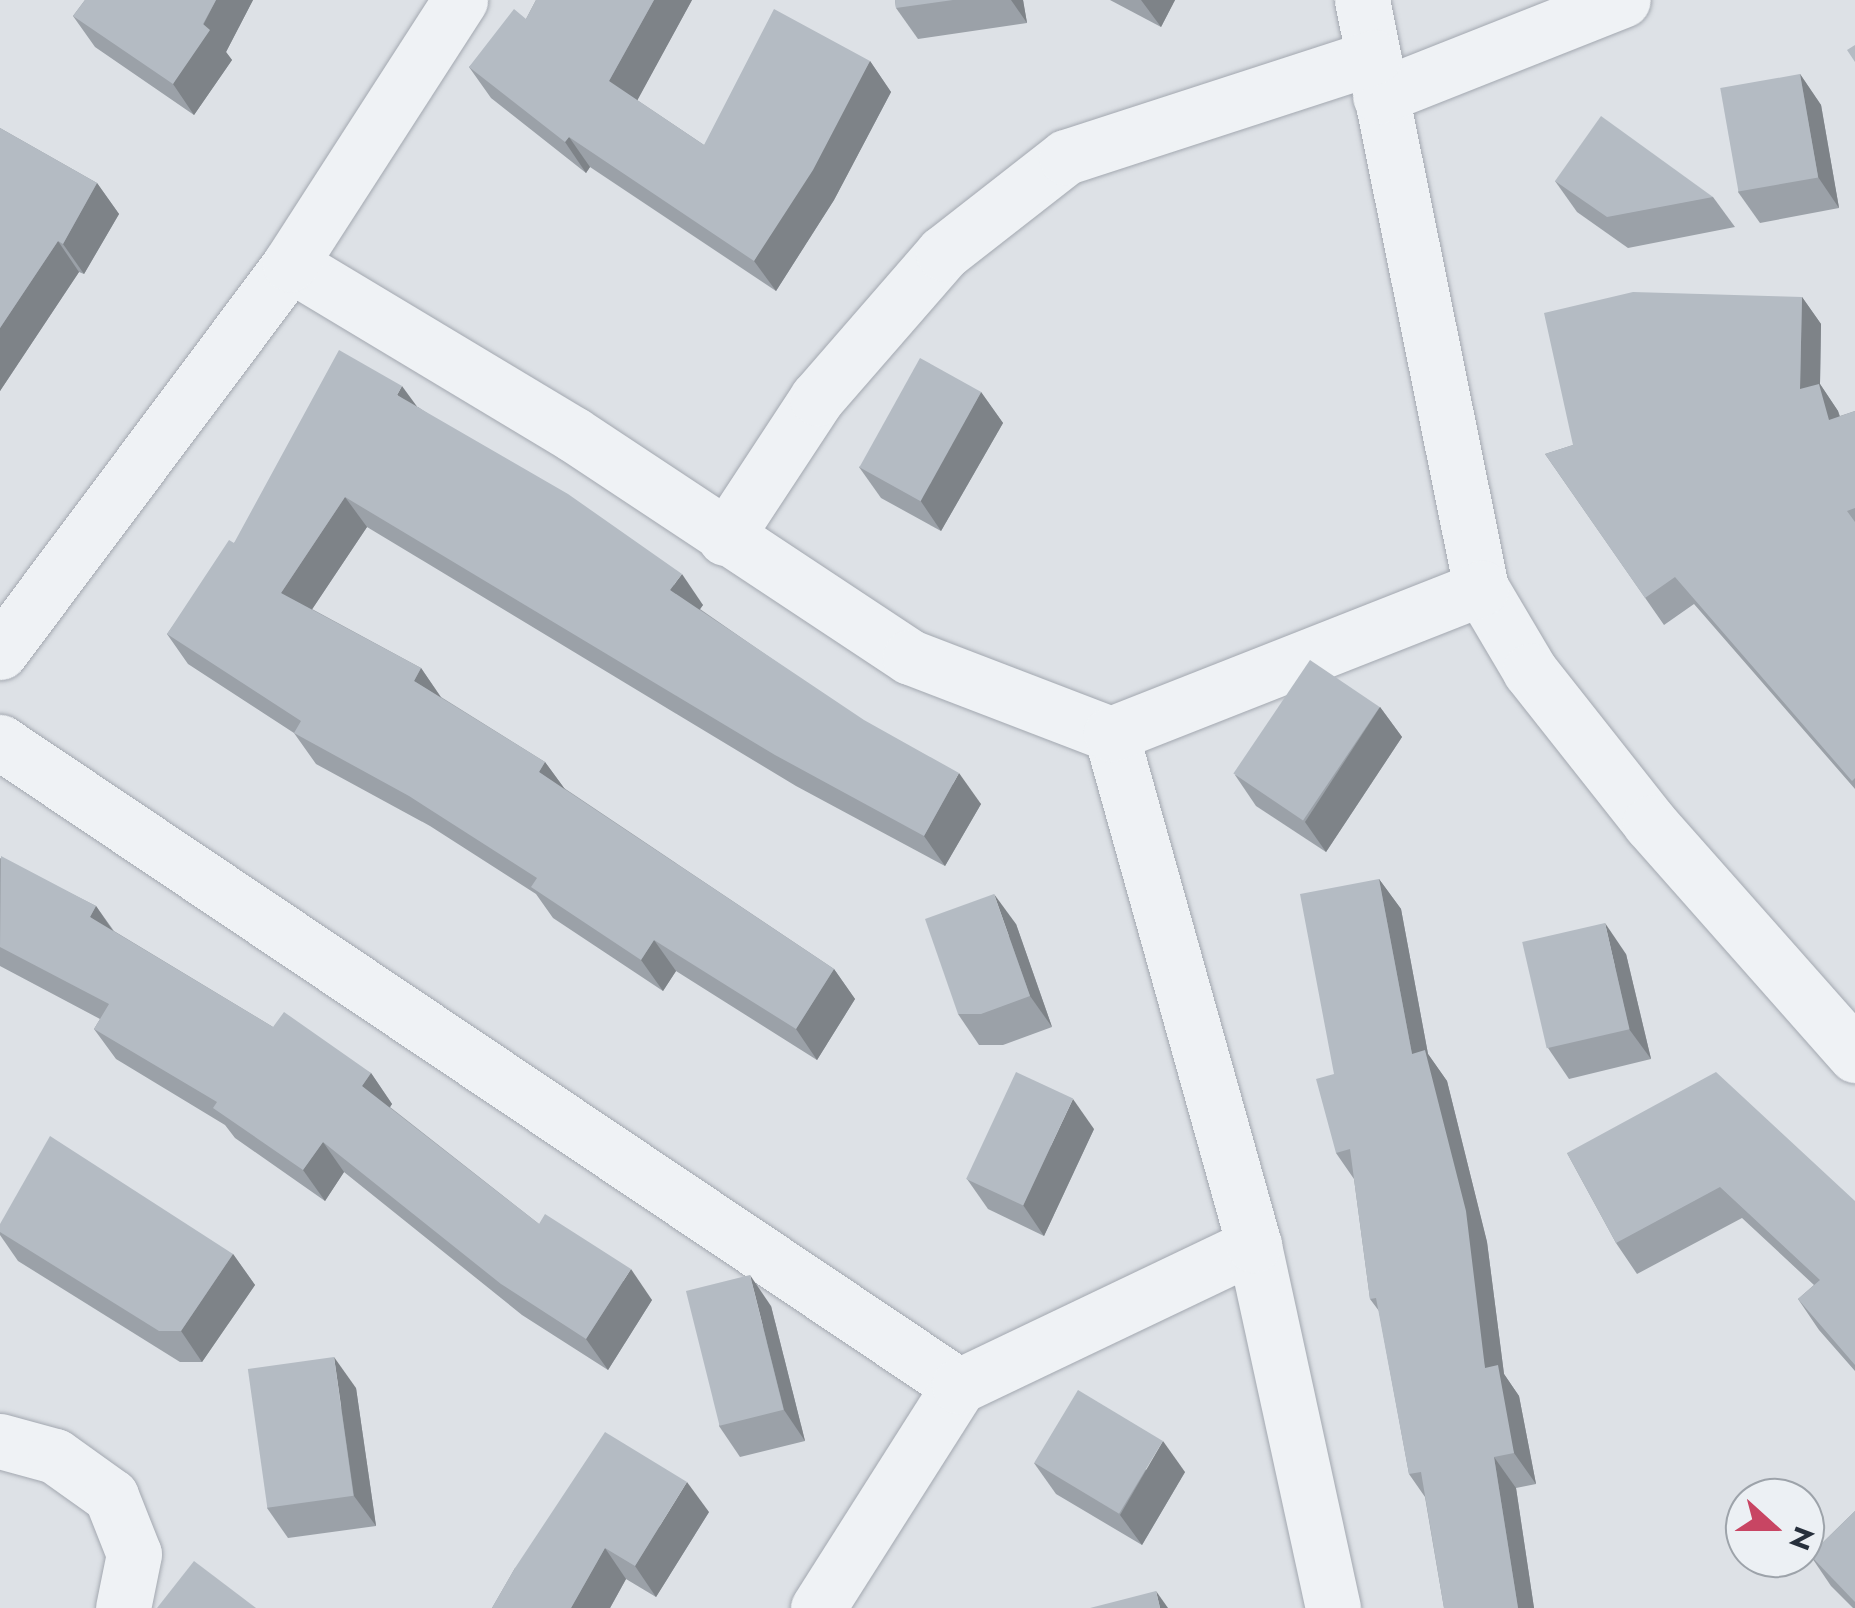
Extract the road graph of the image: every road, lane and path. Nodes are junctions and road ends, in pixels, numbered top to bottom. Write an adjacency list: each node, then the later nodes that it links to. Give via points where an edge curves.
1 (460, 0): 5 (street)
2 (1362, 0): 4 (street)
3 (1624, 0): 4 (street)
4 (1377, 76): 6 (street, via 1066,157 943,253 817,398); 7 (street)
5 (290, 264): 6 (street, via 573,434); 8 (street)
6 (725, 538): 9 (street, via 910,657)
7 (1482, 588): 9 (street); 11 (street, via 1530,671 1638,808)
8 (0, 652)
9 (1112, 734): 12 (street)
10 (0, 742): 13 (street)
11 (1855, 1055)
12 (1254, 1245): 13 (street); 17 (street)
13 (959, 1386): 16 (street)
14 (0, 1441): 15 (street, via 55,1456 111,1496 134,1554)
15 (123, 1608)
16 (818, 1608)
17 (1333, 1608)

